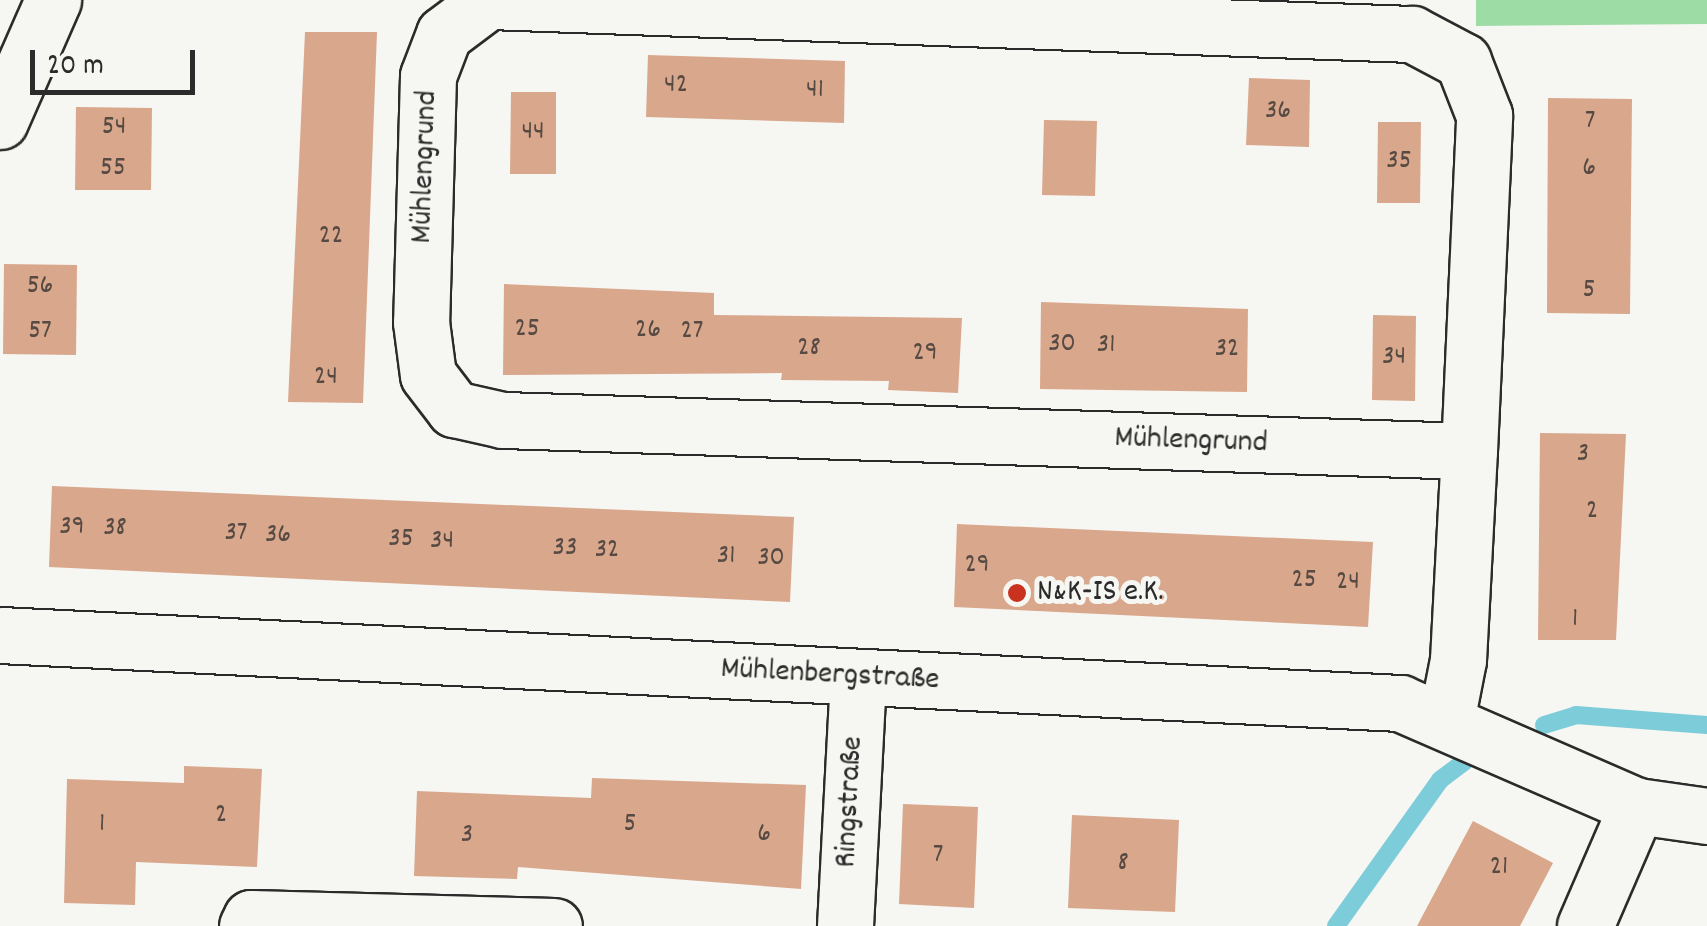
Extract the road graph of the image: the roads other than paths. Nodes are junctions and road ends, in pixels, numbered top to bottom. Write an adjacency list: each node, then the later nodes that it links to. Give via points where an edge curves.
1 (53, 0): 2 (street)
2 (0, 121)
3 (1469, 450): 3 (street, Mühlengrund, via 1484,116 1463,61 1412,34 488,1 444,34 428,76 421,322 428,375 454,409 503,420); 6 (street, Mühlengrund)
4 (0, 634): 5 (street, Mühlenbergstraße)
5 (858, 678): 6 (street, Mühlenbergstraße, via 1400,703); 11 (street, Ringstraße)
6 (1447, 716): 7 (street, Mühlenbergstraße)
7 (1637, 806): 8 (street, Mühlenbergstraße); 12 (street)
8 (1707, 816)
9 (247, 926): 10 (street, via 251,918)
10 (554, 926)
11 (845, 926)
12 (1585, 926)

